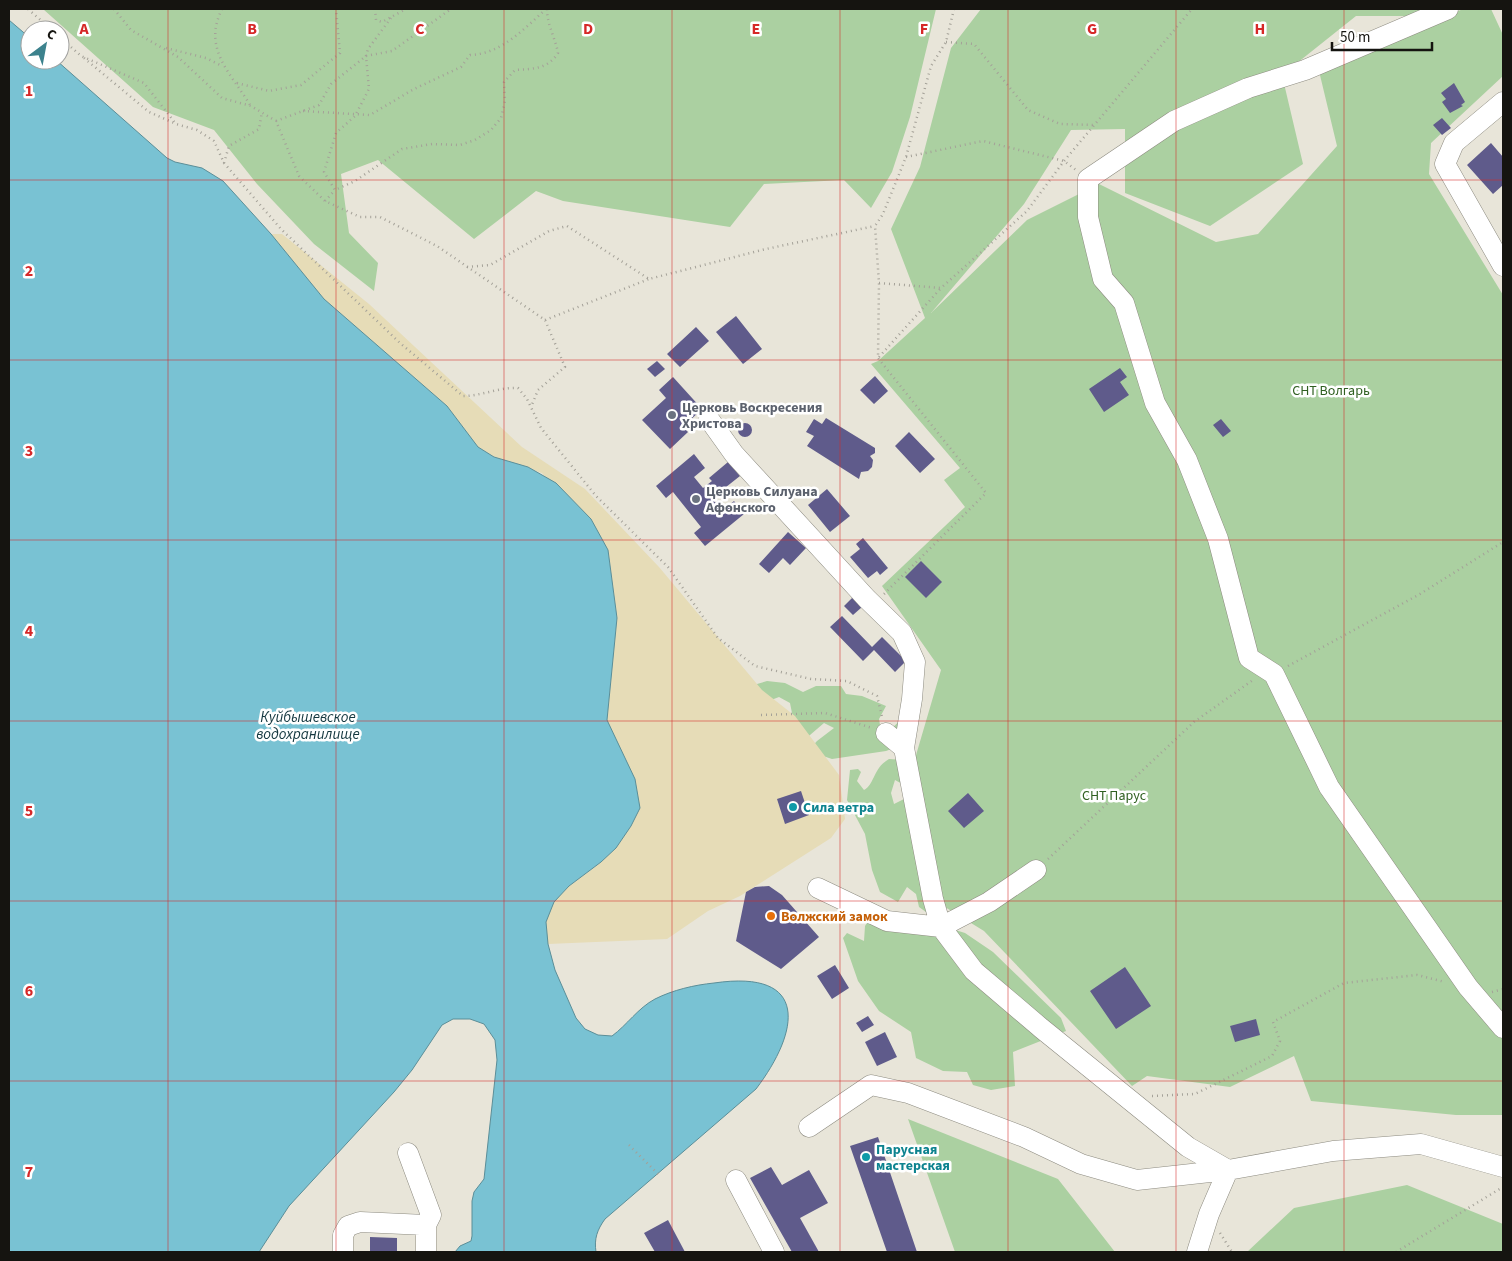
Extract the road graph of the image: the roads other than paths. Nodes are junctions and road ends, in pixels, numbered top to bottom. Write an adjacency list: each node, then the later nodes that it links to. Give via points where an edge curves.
1 (1440, 10): 10 (street, via 1305,70 1248,88 1174,121 1088,179 1088,218 1103,279 1124,303 1155,403 1187,460 1218,539 1249,658 1274,674 1329,787 1468,987)
2 (1503, 102): 3 (street, via 1454,143 1445,164)
3 (1503, 266)
4 (709, 419): 6 (street, via 734,454 902,634 915,662)
5 (886, 733): 6 (street)
6 (904, 748): 9 (street)
7 (1036, 870): 9 (street, via 989,902)
8 (818, 888): 9 (street, via 887,921)
9 (941, 928): 14 (street, via 974,971 1188,1147)
10 (1503, 1028)
11 (810, 1127): 14 (street, via 870,1084 908,1093 1024,1137 1082,1164 1137,1180)
12 (408, 1153): 16 (street, via 431,1215)
13 (1503, 1167): 14 (street, via 1421,1144 1333,1151)
14 (1228, 1170): 20 (street)
15 (736, 1180): 19 (street)
16 (426, 1225): 17 (street, via 360,1222 348,1226 343,1235); 18 (street)
17 (343, 1252)
18 (426, 1252)
19 (774, 1252)
20 (1196, 1252)

